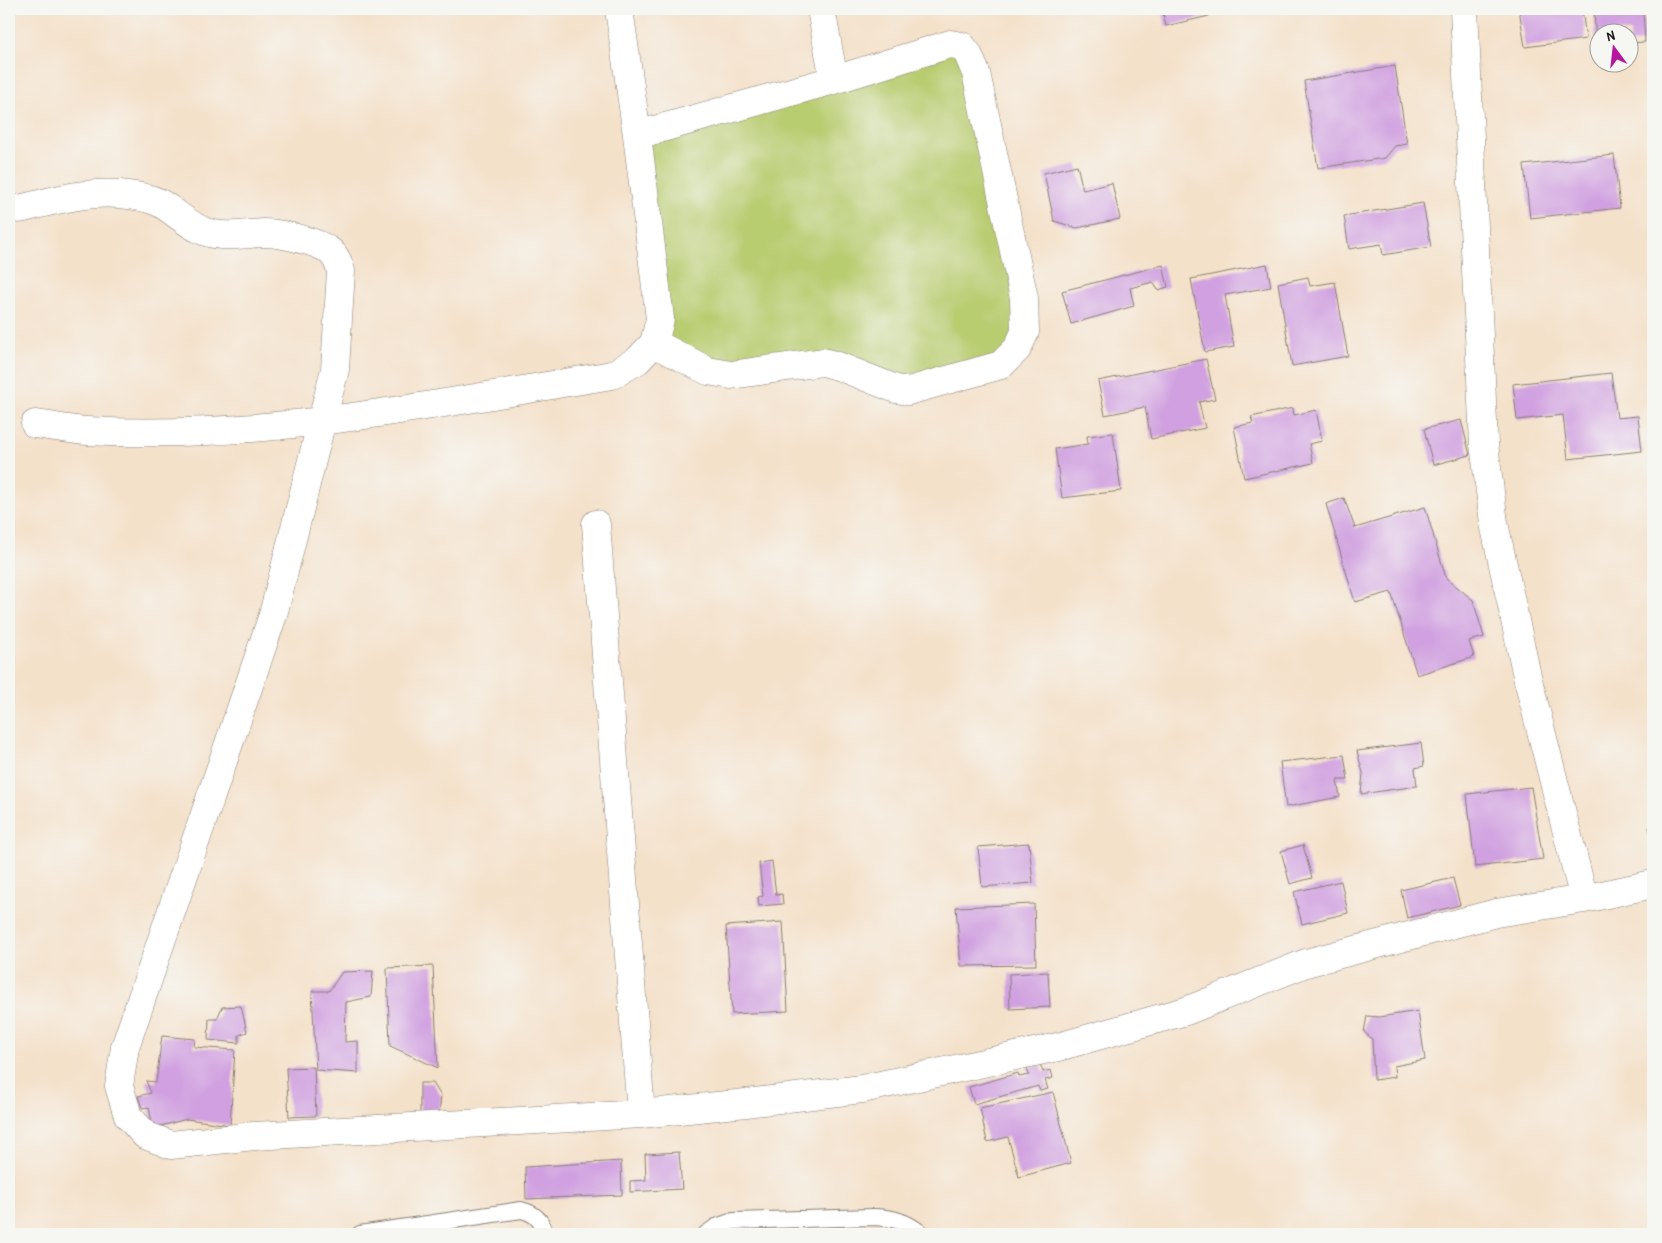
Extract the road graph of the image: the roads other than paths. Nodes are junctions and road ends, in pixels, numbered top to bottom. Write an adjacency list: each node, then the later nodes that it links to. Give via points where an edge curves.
1 (619, 9): 5 (street)
2 (820, 9): 4 (street)
3 (1464, 9): 12 (street, via 1484,444 1494,523 1527,676)
4 (834, 80): 5 (street); 7 (street, via 950,44 962,46 968,54 976,73 1024,298 1025,332 1016,349 1001,365 908,390 896,389 823,362 731,375 708,371)
5 (637, 135): 7 (street, via 660,319)
6 (19, 209): 8 (street, via 83,195 119,194 156,201 206,232 233,236 282,234 327,248 338,260 342,272 335,369)
7 (654, 343): 8 (street, via 638,360 612,375)
8 (322, 422): 9 (street, via 171,432 86,431); 13 (street, via 273,615 125,1047 119,1086 128,1116 145,1135 171,1145 254,1136)
9 (35, 424)
10 (596, 524): 13 (street)
11 (1653, 884): 12 (street)
12 (1584, 899): 13 (street, via 1496,913 1306,963 1186,1011 1058,1047 862,1089)
13 (642, 1114)
14 (360, 1234): 15 (lane, via 521,1210 538,1218)
15 (545, 1234)
16 (706, 1234): 17 (lane, via 733,1221 874,1217 893,1218)
17 (922, 1234)

